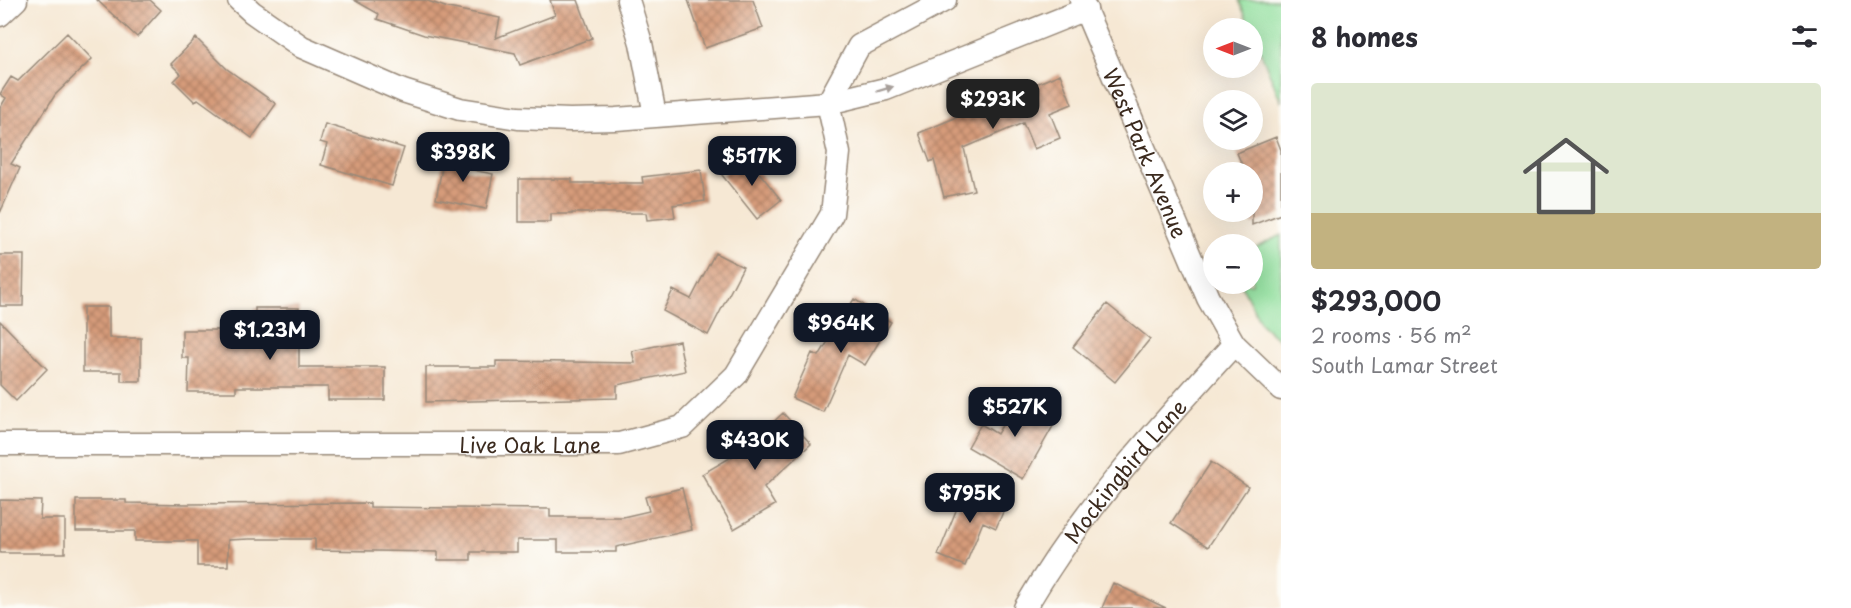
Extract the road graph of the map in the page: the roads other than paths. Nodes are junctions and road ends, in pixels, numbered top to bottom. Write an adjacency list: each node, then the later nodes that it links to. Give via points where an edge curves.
1 (16, 0): 6 (street)
2 (238, 0): 8 (street, via 302,47 403,91 460,109 518,118 570,120)
3 (628, 0): 8 (street)
4 (945, 0): 7 (street, via 859,46)
5 (1084, 5): 7 (street, one-way to 5, via 886,89); 9 (street, West Park Avenue, via 1208,298)
6 (0, 15)
7 (828, 103): 8 (street); 11 (street, Live Oak Lane, via 839,153 832,214 736,375 682,427 619,444)
8 (655, 115)
9 (1234, 344): 10 (street, West Park Avenue); 12 (street, Mockingbird Lane, via 1125,466 1077,527)
10 (1281, 389)
11 (0, 444)
12 (1025, 608)

